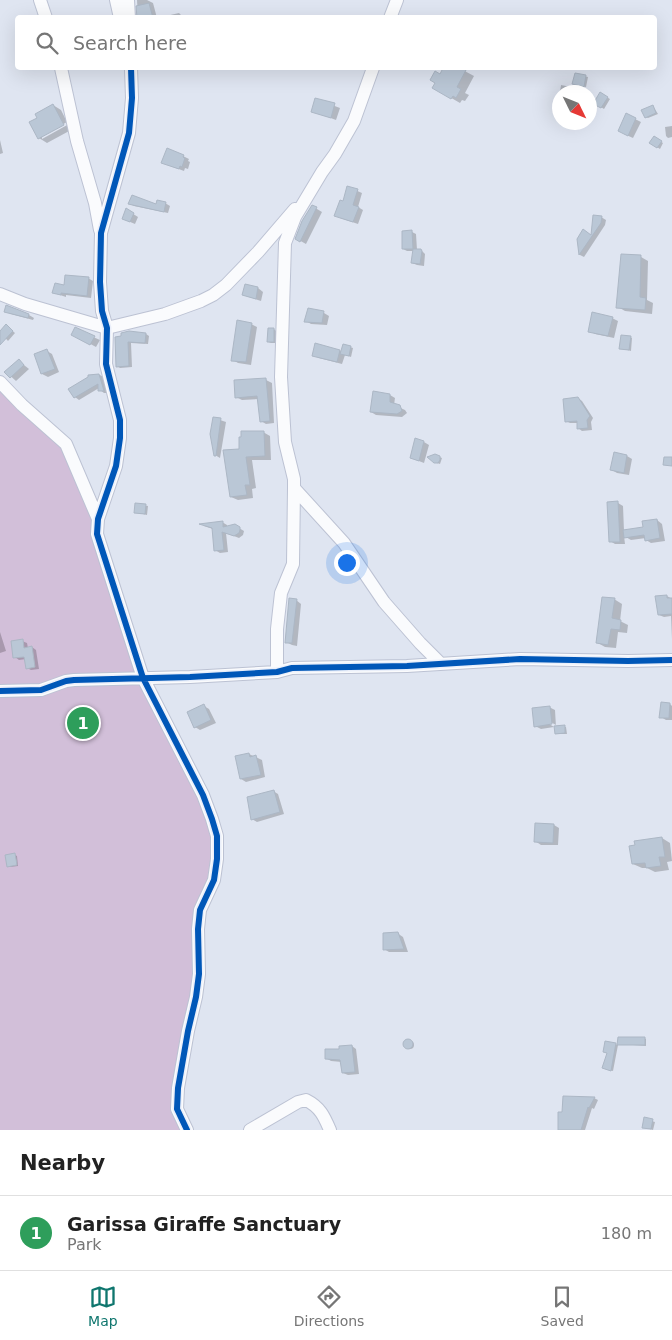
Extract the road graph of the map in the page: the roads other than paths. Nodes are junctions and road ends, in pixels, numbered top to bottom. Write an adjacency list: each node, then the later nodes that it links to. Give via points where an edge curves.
1 (40, 0): 5 (street)
2 (116, 0): 6 (street)
3 (128, 0): 7 (street)
4 (397, 0): 8 (street)
5 (45, 15)
6 (119, 15)
7 (129, 15)
8 (391, 15)
9 (61, 70): 13 (street)
10 (131, 70): 13 (street, via 129,133)
11 (372, 70): 12 (street, via 354,121)
12 (308, 194): 15 (street, via 238,274 213,295 165,314); 17 (street, via 285,243 281,377 285,442)
13 (101, 233): 15 (street, via 101,301)
14 (0, 294): 15 (street)
15 (107, 328): 18 (street, via 106,364 120,420 120,438 116,466)
16 (0, 382): 18 (street, via 66,444)
17 (294, 488): 20 (street, via 344,543 384,602); 21 (street, via 293,564 281,593)
18 (98, 519): 22 (street, via 98,538)
19 (672, 660): 20 (street, via 520,659)
20 (441, 664): 21 (street, via 292,668)
21 (277, 672): 22 (street)
22 (143, 678): 23 (street, via 74,680 40,690); 24 (street, via 202,795 217,836 214,880 200,910 196,997 178,1088 177,1109)
23 (0, 692)
24 (187, 1130)
25 (250, 1130): 26 (street, via 306,1100 321,1111)
26 (330, 1130)

